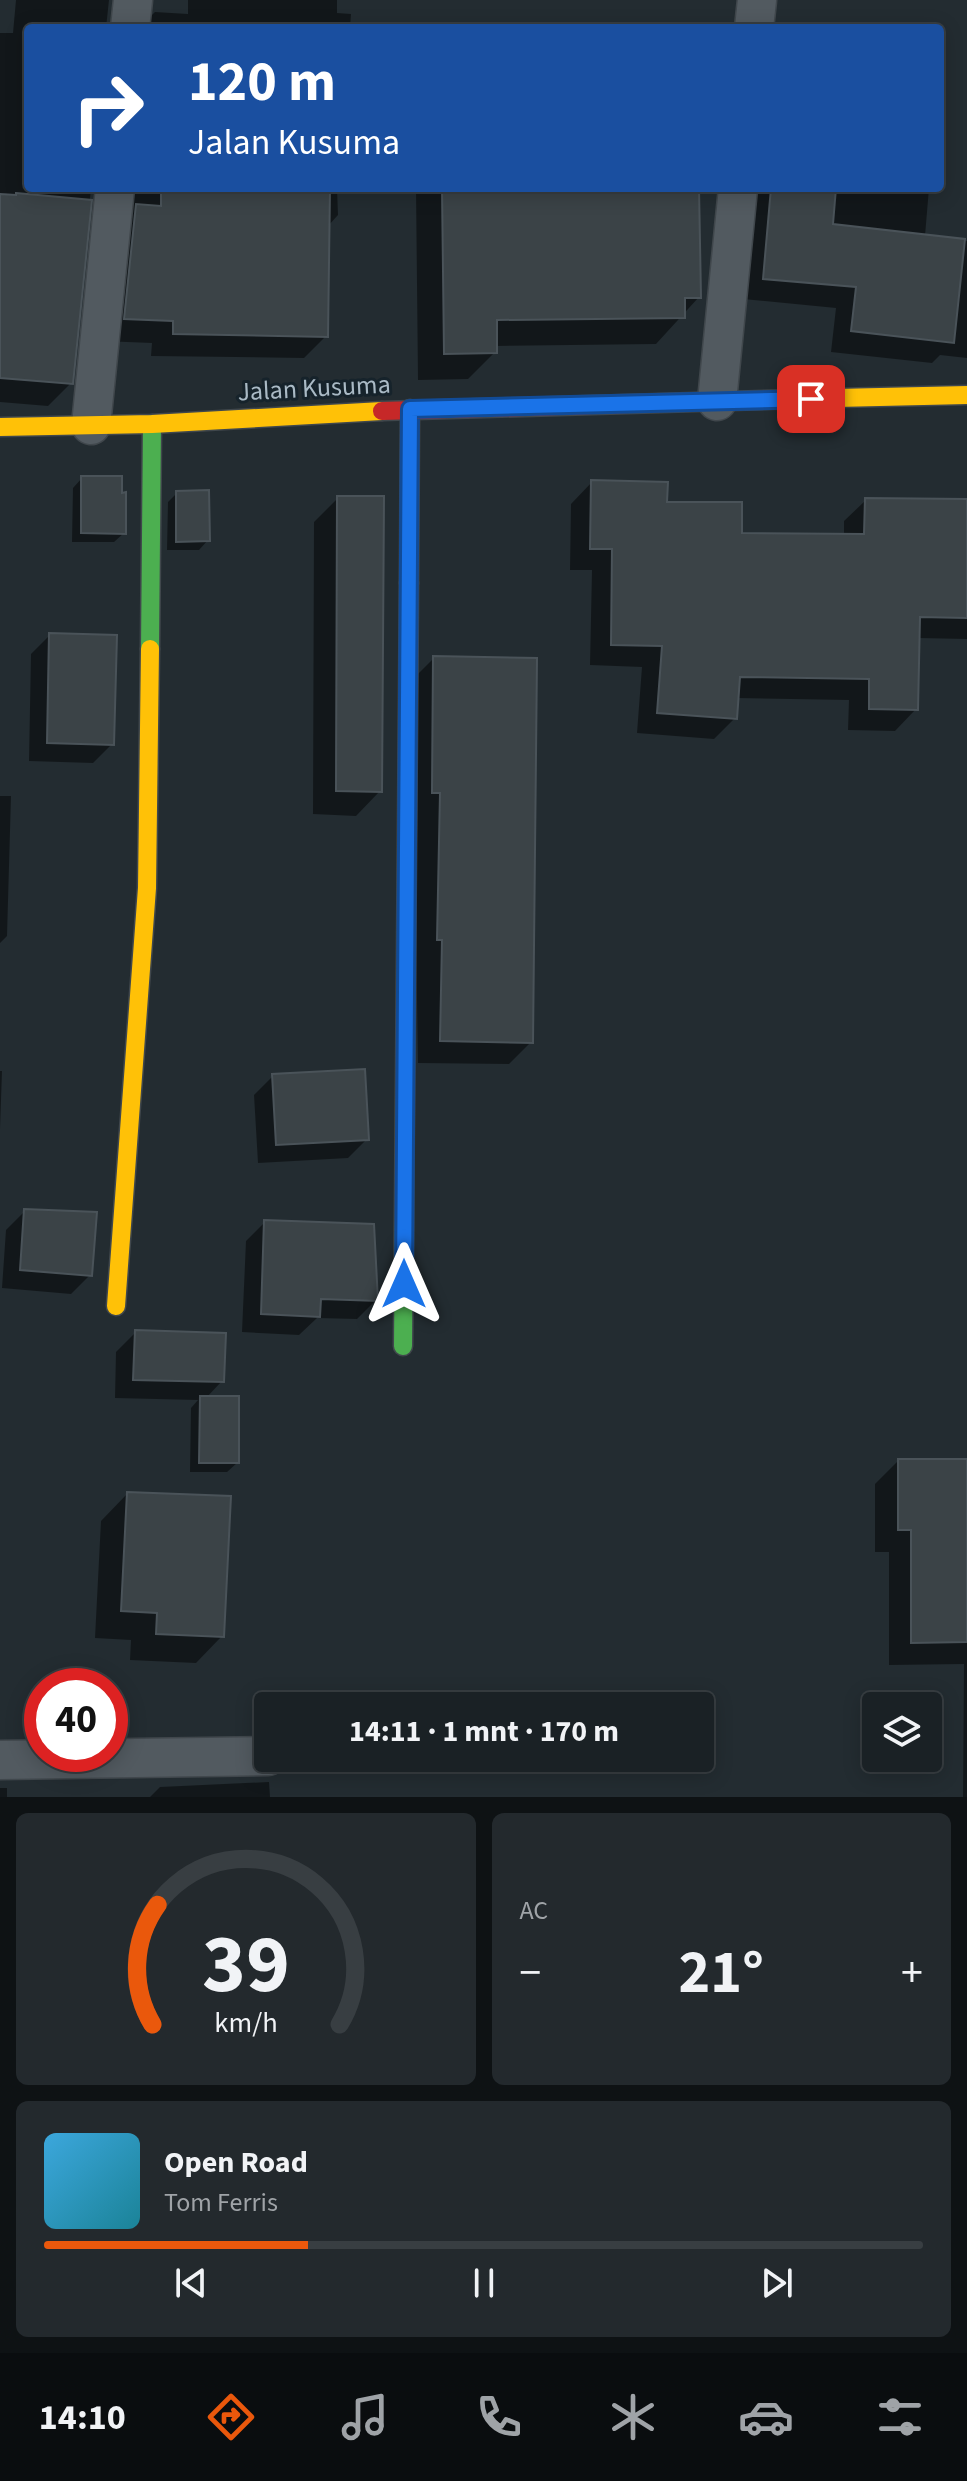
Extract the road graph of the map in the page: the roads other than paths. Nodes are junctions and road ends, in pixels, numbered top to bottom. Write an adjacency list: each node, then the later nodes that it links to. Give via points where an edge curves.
1 (133, 0): 3 (street)
2 (757, 0): 4 (street)
3 (130, 24)
4 (754, 24)
5 (115, 192): 12 (street)
6 (738, 192): 9 (street)
7 (967, 384): 8 (street)
8 (966, 395): 9 (street, Jalan Kusuma)
9 (717, 401): 10 (street, Jalan Kusuma)
10 (410, 409): 11 (street, Jalan Kusuma); 15 (street)
11 (152, 424): 12 (street, Jalan Kusuma); 14 (street, via 147,888)
12 (91, 425): 13 (street, Jalan Kusuma)
13 (0, 427)
14 (116, 1306)
15 (403, 1346)
16 (254, 1756): 17 (street)
17 (0, 1760)

